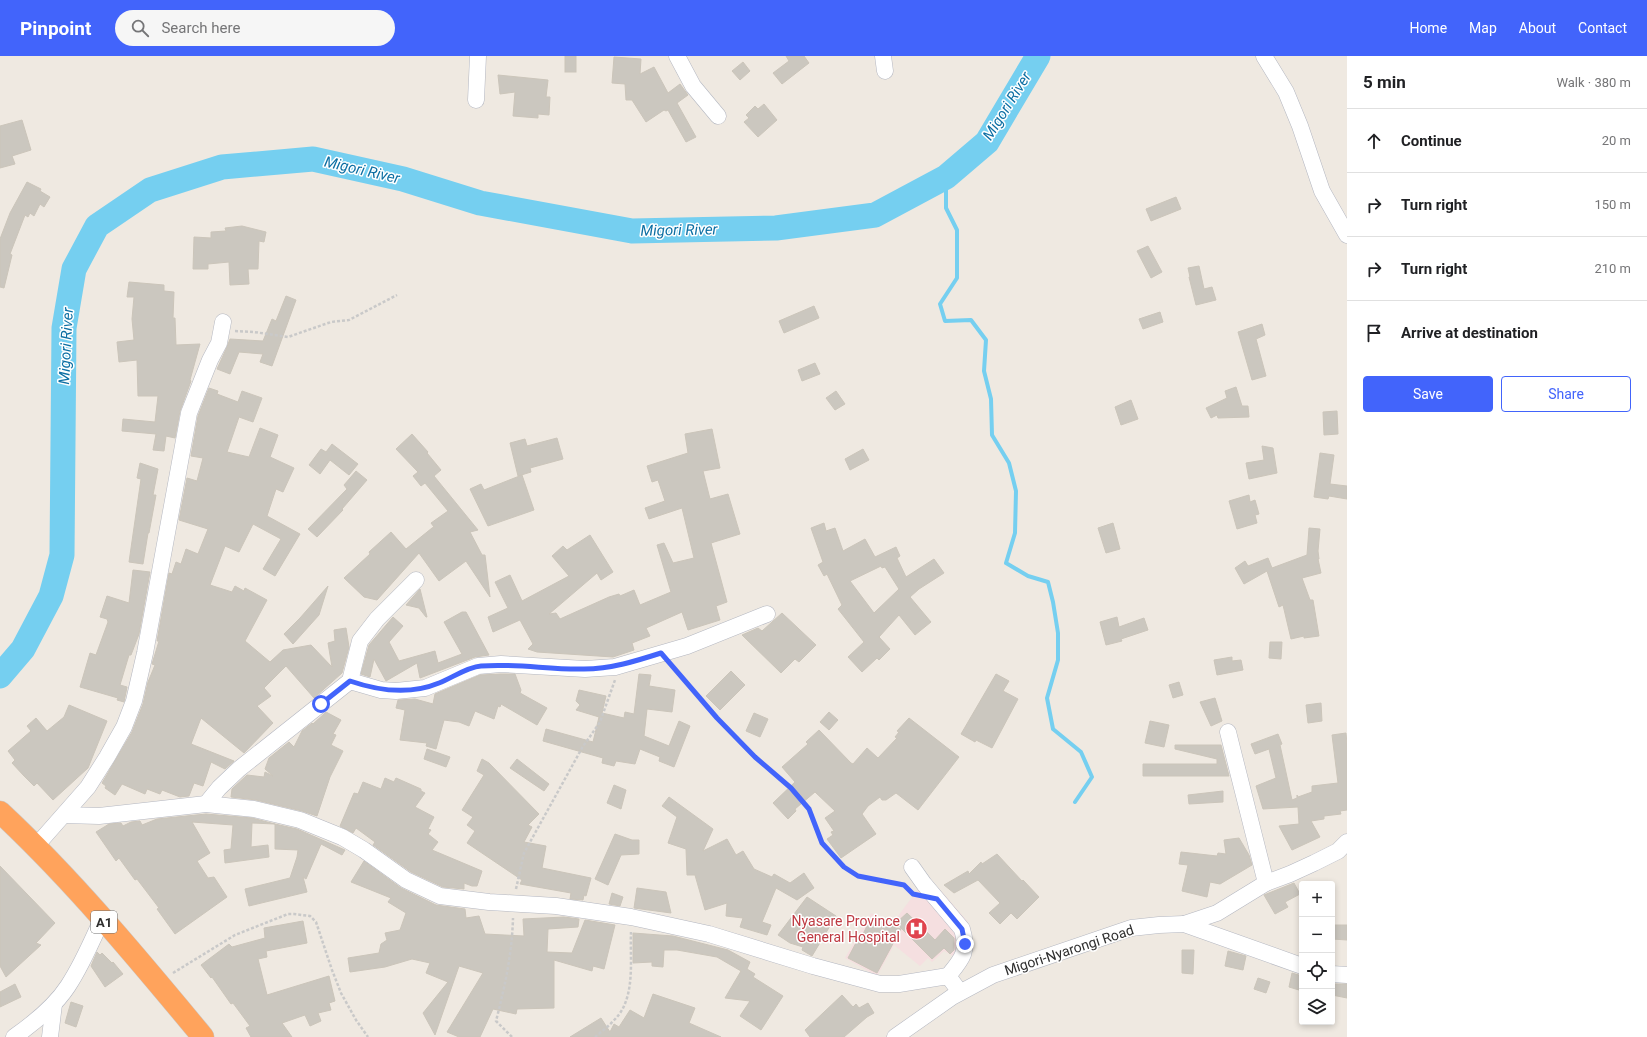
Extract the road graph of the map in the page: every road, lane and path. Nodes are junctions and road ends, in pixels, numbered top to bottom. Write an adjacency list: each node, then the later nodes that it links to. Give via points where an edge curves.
1 (478, 56): 4 (street)
2 (677, 56): 5 (street, via 693,86)
3 (1264, 56): 6 (street, via 1286,92 1322,191)
4 (476, 100)
5 (718, 116)
6 (1347, 235)
7 (398, 295): 8 (path, via 349,320 331,322 288,337)
8 (223, 326): 17 (street, via 189,413 134,701 124,727 107,757 88,787)
9 (416, 580): 13 (street, via 377,619 360,641)
10 (767, 614): 11 (street, via 687,646)
11 (661, 653): 12 (street); 22 (path, via 717,718 755,757 791,788 809,809 822,843 844,867 858,876 904,885)
12 (615, 667): 13 (street, via 585,669 501,664 478,666 425,688 396,691 381,690); 23 (path, via 614,684 600,722 582,748 524,853)
13 (350, 681): 15 (street, via 239,769)
14 (1228, 732): 21 (street)
15 (206, 804): 17 (street, via 99,816); 23 (street, via 278,814 321,828 364,850 406,880 440,896)
16 (0, 812): 19 (highway, A1)
17 (64, 815): 19 (street)
18 (1347, 842): 21 (street, via 1314,863)
19 (36, 846): 25 (highway, A1)
20 (912, 867): 30 (street, via 962,929 965,938 964,956)
21 (1266, 883): 26 (street, via 1217,913)
22 (908, 889)
23 (513, 903): 24 (street, via 556,906); 38 (path, via 508,976 496,1021)
24 (631, 917): 30 (street, via 709,934 880,984 899,984); 39 (path, via 630,983 624,1006 607,1028)
25 (102, 919): 31 (highway, A1); 33 (street, via 68,986)
26 (1184, 924): 27 (street, Migori-Nyarongi Road); 32 (street, Migori-Nyarongi Road, via 1131,928 1022,964)
27 (1299, 965)
28 (1335, 974): 29 (street)
29 (1347, 975)
30 (948, 976): 32 (street)
31 (158, 982): 36 (highway, A1); 37 (path, via 235,935 288,914 310,916 316,922 341,993)
32 (960, 992): 40 (street, Migori-Nyarongi Road)
33 (54, 1004): 34 (street); 35 (street)
34 (14, 1037)
35 (50, 1037)
36 (203, 1037)
37 (368, 1037)
38 (512, 1037)
39 (595, 1037)
40 (895, 1037)

